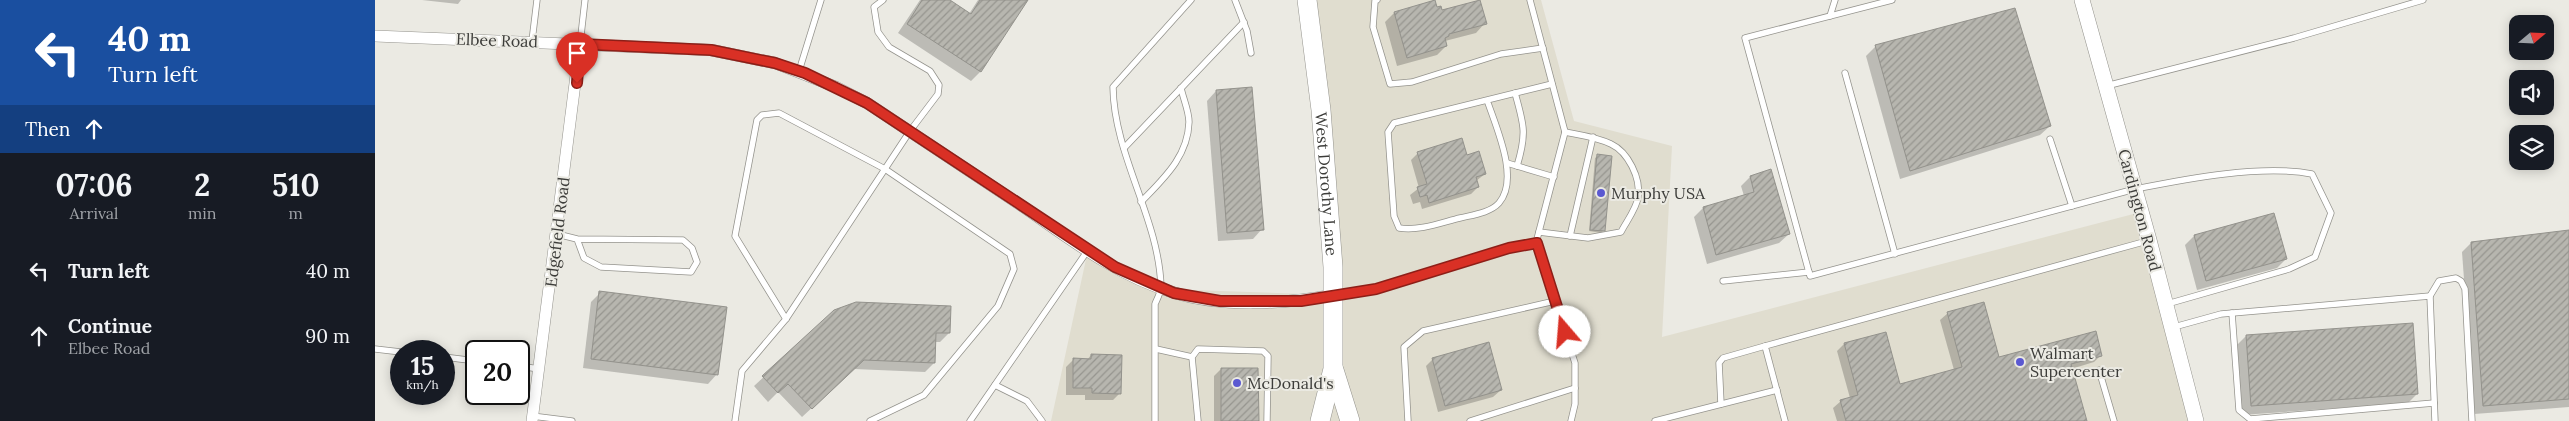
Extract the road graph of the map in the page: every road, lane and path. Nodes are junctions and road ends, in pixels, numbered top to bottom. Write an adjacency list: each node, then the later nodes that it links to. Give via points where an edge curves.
1 (537, 0): 17 (lane)
2 (585, 0): 18 (lane)
3 (821, 0): 21 (lane)
4 (883, 0): 28 (lane, via 874,7 878,32 889,47 929,70 939,85 938,94)
5 (1191, 0): 32 (lane, via 1113,87 1113,107)
6 (1235, 0): 15 (lane)
7 (1307, 0): 51 (main road, West Dorothy Lane, via 1321,110)
8 (1377, 0): 19 (lane, via 1373,27 1390,84 1412,82 1501,54)
9 (1530, 0): 19 (lane)
10 (1835, 0): 14 (lane)
11 (1892, 0): 14 (lane)
12 (2082, 0): 24 (street, Cardington Road)
13 (2423, 0): 24 (lane, via 2293,38)
14 (1831, 16): 48 (lane, via 1745,38)
15 (1244, 22): 20 (lane); 25 (lane)
16 (375, 36): 17 (street, Elbee Road)
17 (532, 42): 18 (street, Elbee Road)
18 (580, 44): 21 (street, Elbee Road, via 711,50 743,55); 41 (street, Edgefield Road)
19 (1543, 48): 23 (lane)
20 (1251, 54)
21 (799, 71): 28 (street, Elbee Road, via 859,99)
22 (1845, 73): 47 (lane)
23 (1552, 84): 26 (lane); 29 (lane)
24 (2106, 86): 37 (street, Cardington Road)
25 (1181, 88): 32 (lane); 38 (lane, via 1189,121 1185,145 1174,167)
26 (1515, 93): 27 (lane); 34 (lane, via 1525,126 1524,144)
27 (1487, 100): 33 (lane); 33 (lane, via 1394,123 1388,132 1394,216 1399,228 1412,230 1485,212 1498,204 1507,188)
28 (910, 131): 35 (lane); 46 (street, Elbee Road)
29 (1565, 132): 30 (lane); 36 (lane)
30 (1593, 137): 42 (lane); 42 (lane, via 1612,144 1627,160 1636,176 1638,198 1621,232 1588,238)
31 (2050, 139): 39 (lane)
32 (1124, 148): 38 (lane)
33 (1507, 163): 34 (lane)
34 (1517, 166): 36 (lane)
35 (885, 169): 56 (lane); 56 (lane, via 779,113 757,120 735,236); 72 (lane, via 1010,254 1014,269 998,306 924,395)
36 (1554, 176): 40 (lane)
37 (2135, 189): 39 (lane); 44 (street, Cardington Road); 54 (lane, via 2289,169 2312,174 2331,213 2315,257 2289,269)
38 (1141, 202): 50 (lane, via 1155,249)
39 (2072, 206): 47 (lane)
40 (1539, 232): 42 (lane); 45 (lane)
41 (557, 234): 43 (lane); 64 (street, Edgefield Road)
42 (1570, 236)
43 (577, 238): 43 (lane, via 584,258 601,267 691,272 697,262 692,248 683,240)
44 (2149, 240): 54 (street, Cardington Road); 58 (lane)
45 (1537, 243): 51 (lane, via 1509,248 1376,289); 53 (lane)
46 (1088, 250): 50 (street, Elbee Road); 67 (lane)
47 (1895, 254): 48 (lane, via 1811,276)
48 (1809, 272): 49 (lane)
49 (1723, 281)
50 (1161, 289): 51 (street, Elbee Road, via 1220,301 1301,301); 60 (lane, via 1155,304)
51 (1334, 295): 65 (main road, West Dorothy Lane)
52 (2430, 296): 55 (lane); 70 (lane); 93 (lane, via 2439,280 2456,278 2465,289)
53 (1555, 301): 68 (lane, via 1575,363); 85 (lane, via 1423,331 1404,347)
54 (2165, 304): 57 (street, Cardington Road)
55 (2232, 313): 57 (lane); 70 (lane, via 2239,410 2250,419)
56 (786, 318): 76 (lane, via 742,371)
57 (2172, 327): 91 (street, Cardington Road)
58 (1765, 346): 69 (lane); 71 (lane, via 1723,358 1719,363)
59 (375, 349): 61 (lane)
60 (1155, 349): 62 (lane); 80 (lane)
61 (390, 351)
62 (1192, 357): 81 (lane); 82 (lane, via 1198,349 1263,351 1269,356)
63 (530, 368): 64 (lane)
64 (539, 369): 73 (street, Edgefield Road)
65 (1333, 369): 83 (main road, West Dorothy Lane); 84 (main road, West Dorothy Lane)
66 (2099, 370): 90 (lane)
67 (995, 385): 74 (lane); 79 (lane, via 1027,401)
68 (1575, 388): 86 (lane); 87 (lane)
69 (1777, 390): 71 (lane); 89 (lane)
70 (2434, 403): 92 (lane)
71 (1721, 404): 88 (lane)
72 (885, 414): 77 (lane); 78 (lane)
73 (532, 418): 75 (lane)
74 (973, 420)
75 (571, 421)
76 (735, 421)
77 (870, 421)
78 (886, 421)
79 (1042, 421)
80 (1155, 421)
81 (1198, 421)
82 (1267, 421)
83 (1320, 421)
84 (1349, 421)
85 (1408, 421)
86 (1470, 421)
87 (1571, 421)
88 (1655, 421)
89 (1785, 421)
90 (2114, 421)
91 (2196, 421)
92 (2435, 421)
93 (2472, 421)

